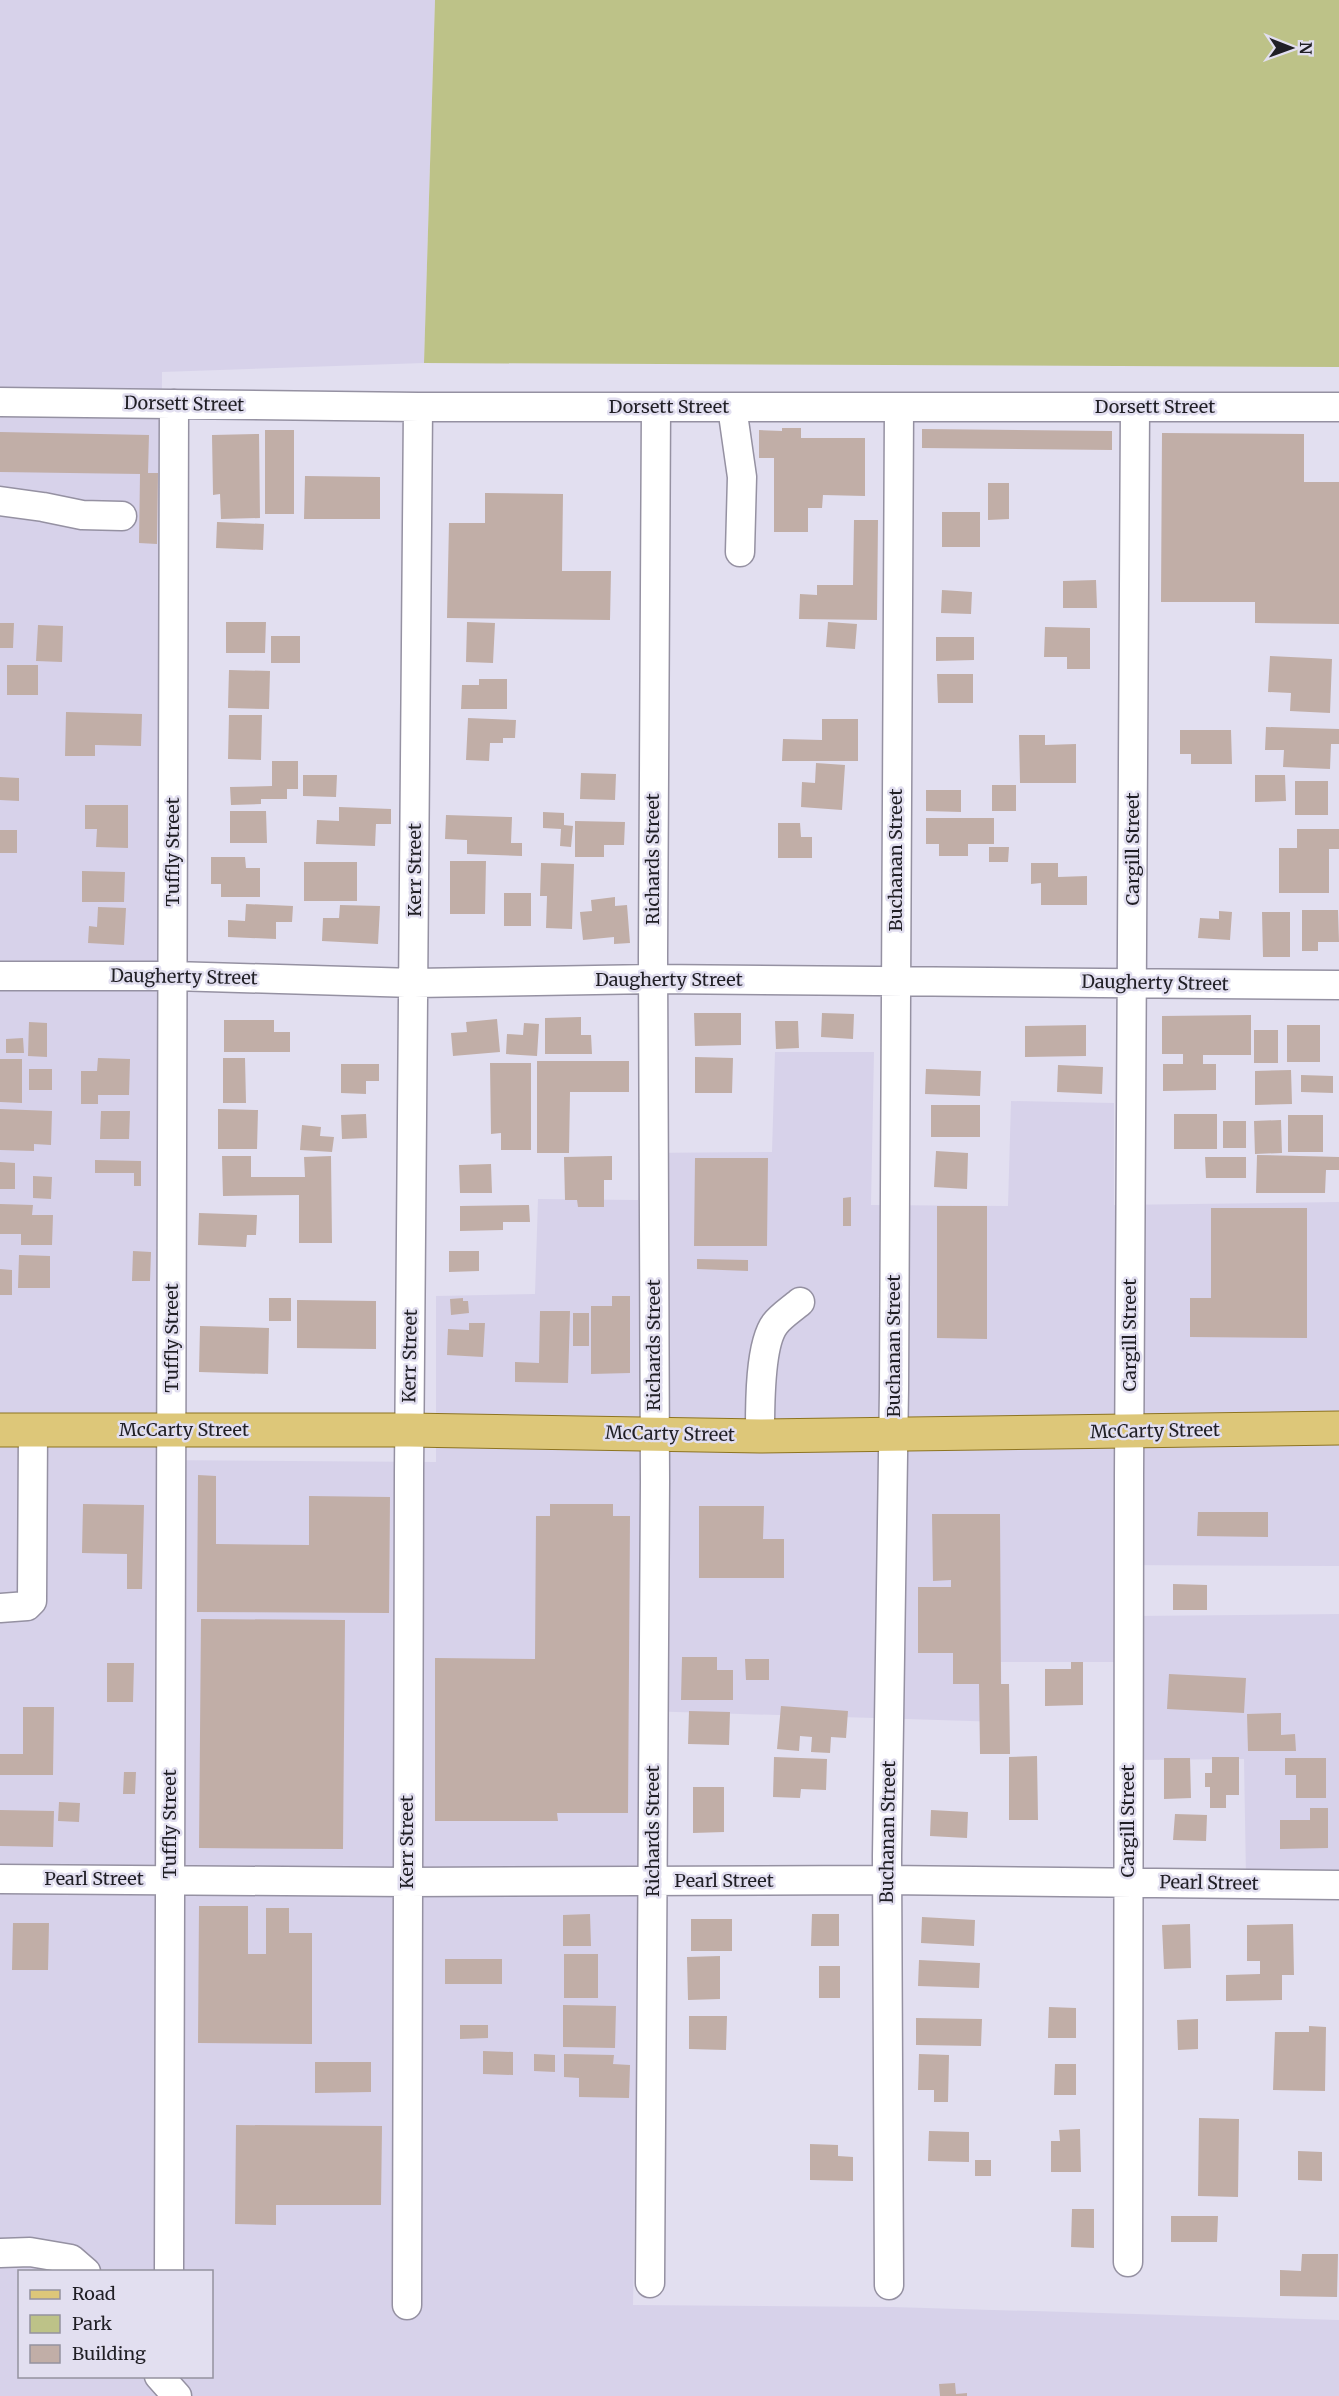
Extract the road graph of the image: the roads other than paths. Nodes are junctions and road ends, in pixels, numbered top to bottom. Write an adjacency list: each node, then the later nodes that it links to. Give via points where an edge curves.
1 (0, 402): 2 (street, Dorsett Street)
2 (174, 404): 4 (street, Dorsett Street); 13 (street, Tuffly Street)
3 (656, 406): 4 (street, Dorsett Street); 5 (street, Dorsett Street); 14 (street, Richards Street)
4 (418, 407): 17 (street, Kerr Street)
5 (732, 407): 6 (street, Dorsett Street); 11 (street, via 741,469)
6 (899, 407): 7 (street, Dorsett Street); 15 (street, Buchanan Street)
7 (1135, 407): 8 (street, Dorsett Street); 16 (street, Cargill Street)
8 (1339, 407)
9 (0, 501): 10 (street, via 82,515)
10 (122, 516)
11 (740, 552)
12 (0, 976): 13 (street, Daugherty Street)
13 (173, 976): 17 (street, Daugherty Street); 23 (street, Tuffly Street)
14 (653, 979): 15 (street, Daugherty Street); 17 (street, Daugherty Street); 26 (street, Richards Street)
15 (895, 982): 16 (street, Daugherty Street); 27 (street, Buchanan Street)
16 (1132, 982): 18 (street, Daugherty Street); 25 (street, Cargill Street)
17 (414, 983): 24 (street, Kerr Street)
18 (1339, 985)
19 (800, 1302): 28 (street, via 774,1325 768,1341 760,1387)
20 (1339, 1428): 25 (main road, McCarty Street)
21 (0, 1430): 22 (main road, McCarty Street)
22 (33, 1430): 23 (main road, McCarty Street); 29 (street, via 32,1601 27,1606)
23 (171, 1430): 24 (main road, McCarty Street); 30 (street, Tuffly Street)
24 (409, 1430): 26 (main road, McCarty Street); 33 (street, Kerr Street)
25 (1129, 1432): 27 (main road, McCarty Street); 35 (street, Cargill Street)
26 (655, 1433): 28 (main road, McCarty Street); 34 (street, Richards Street)
27 (893, 1435): 28 (main road, McCarty Street); 32 (street, Buchanan Street)
28 (760, 1436)
29 (0, 1608)
30 (170, 1878): 31 (street, Pearl Street); 33 (street, Pearl Street); 40 (street, Tuffly Street)
31 (0, 1879)
32 (886, 1880): 34 (street, Pearl Street); 35 (street, Pearl Street); 42 (street, Buchanan Street)
33 (407, 1882): 34 (street, Pearl Street); 43 (street, Kerr Street)
34 (653, 1882): 41 (street, Richards Street)
35 (1128, 1882): 36 (street, Pearl Street); 38 (street, Cargill Street)
36 (1339, 1885)
37 (0, 2253): 39 (street, via 30,2252 72,2259)
38 (1128, 2262)
39 (85, 2270)
40 (169, 2270)
41 (650, 2283)
42 (889, 2285)
43 (407, 2305)

